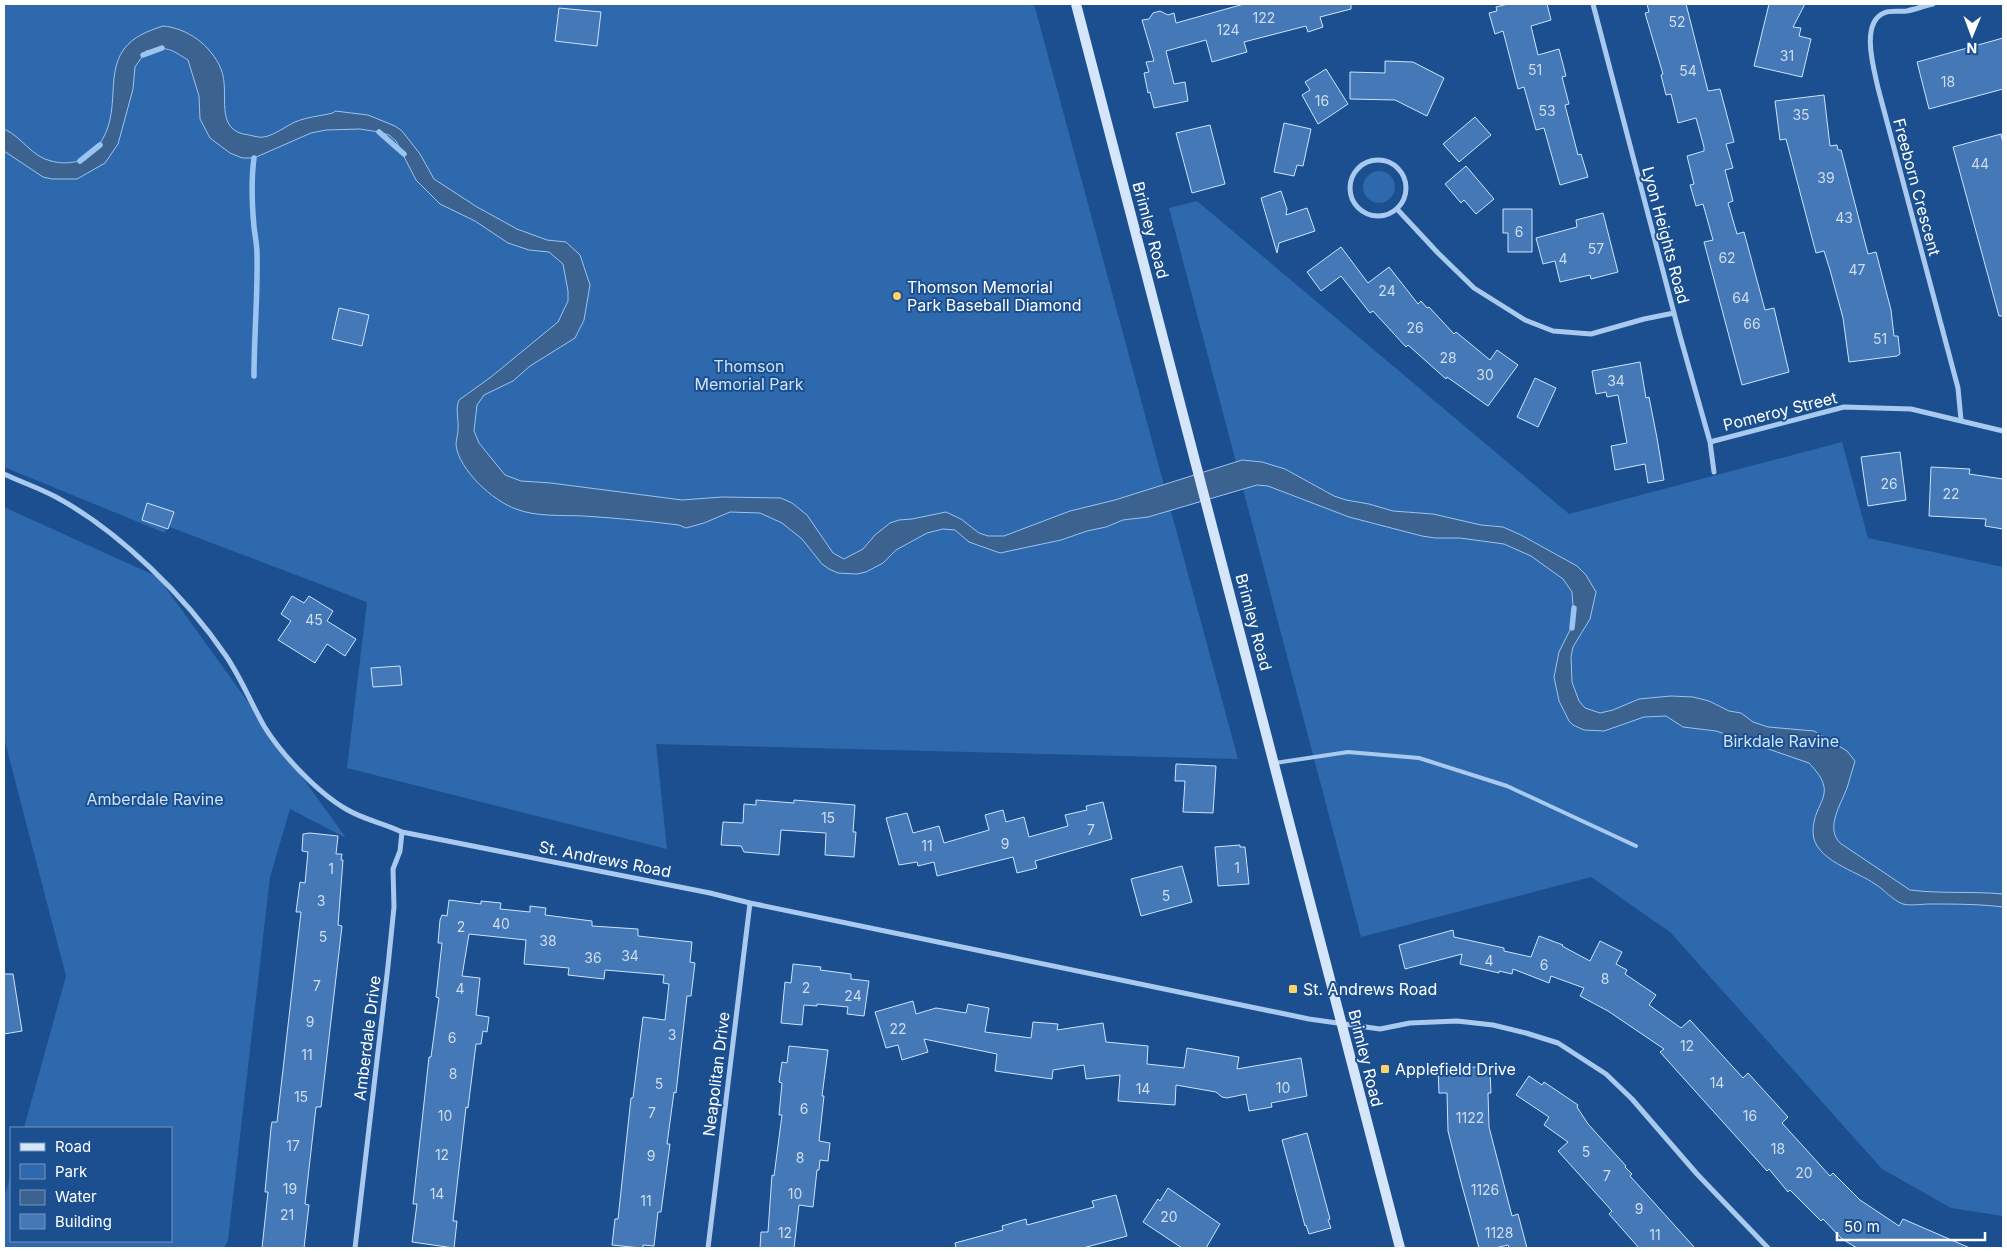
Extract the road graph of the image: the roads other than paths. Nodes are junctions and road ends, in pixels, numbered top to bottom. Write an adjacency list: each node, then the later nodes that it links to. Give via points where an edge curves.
1 (1076, 4): 11 (main road, Brimley Road)
2 (1593, 4): 5 (street, Lyon Heights Road)
3 (1933, 4): 6 (street, Freeborn Crescent, via 1884,13 1873,22 1870,35 1878,88 1958,388)
4 (1397, 209): 4 (street, via 1406,192 1403,173 1388,161 1378,159 1360,165 1350,181 1356,206 1372,216 1390,214); 5 (street, via 1474,288 1525,320 1552,331 1591,334)
5 (1674, 313): 8 (street, Lyon Heights Road)
6 (1961, 420): 7 (street, Pomeroy Street); 8 (street, Pomeroy Street, via 1911,409 1844,407)
7 (2003, 432)
8 (1710, 442): 9 (street, Lyon Heights Road)
9 (1714, 472)
10 (4, 474): 12 (street, St. Andrews Road, via 56,497 138,557 177,595 226,656 264,726 293,763 346,809)
11 (1275, 763): 13 (lane, via 1348,752 1419,758 1507,786); 15 (main road, Brimley Road)
12 (402, 832): 14 (street, St. Andrews Road); 16 (street, Amberdale Drive, via 393,869 394,907)
13 (1636, 846)
14 (750, 903): 15 (street, St. Andrews Road); 17 (street, Neapolitan Drive)
15 (1341, 1023): 18 (main road, Brimley Road); 19 (street, via 1380,1029 1410,1023 1456,1021 1526,1032 1558,1043 1606,1074 1632,1098 1697,1174)
16 (356, 1248)
17 (708, 1248)
18 (1400, 1248)
19 (1768, 1248)

